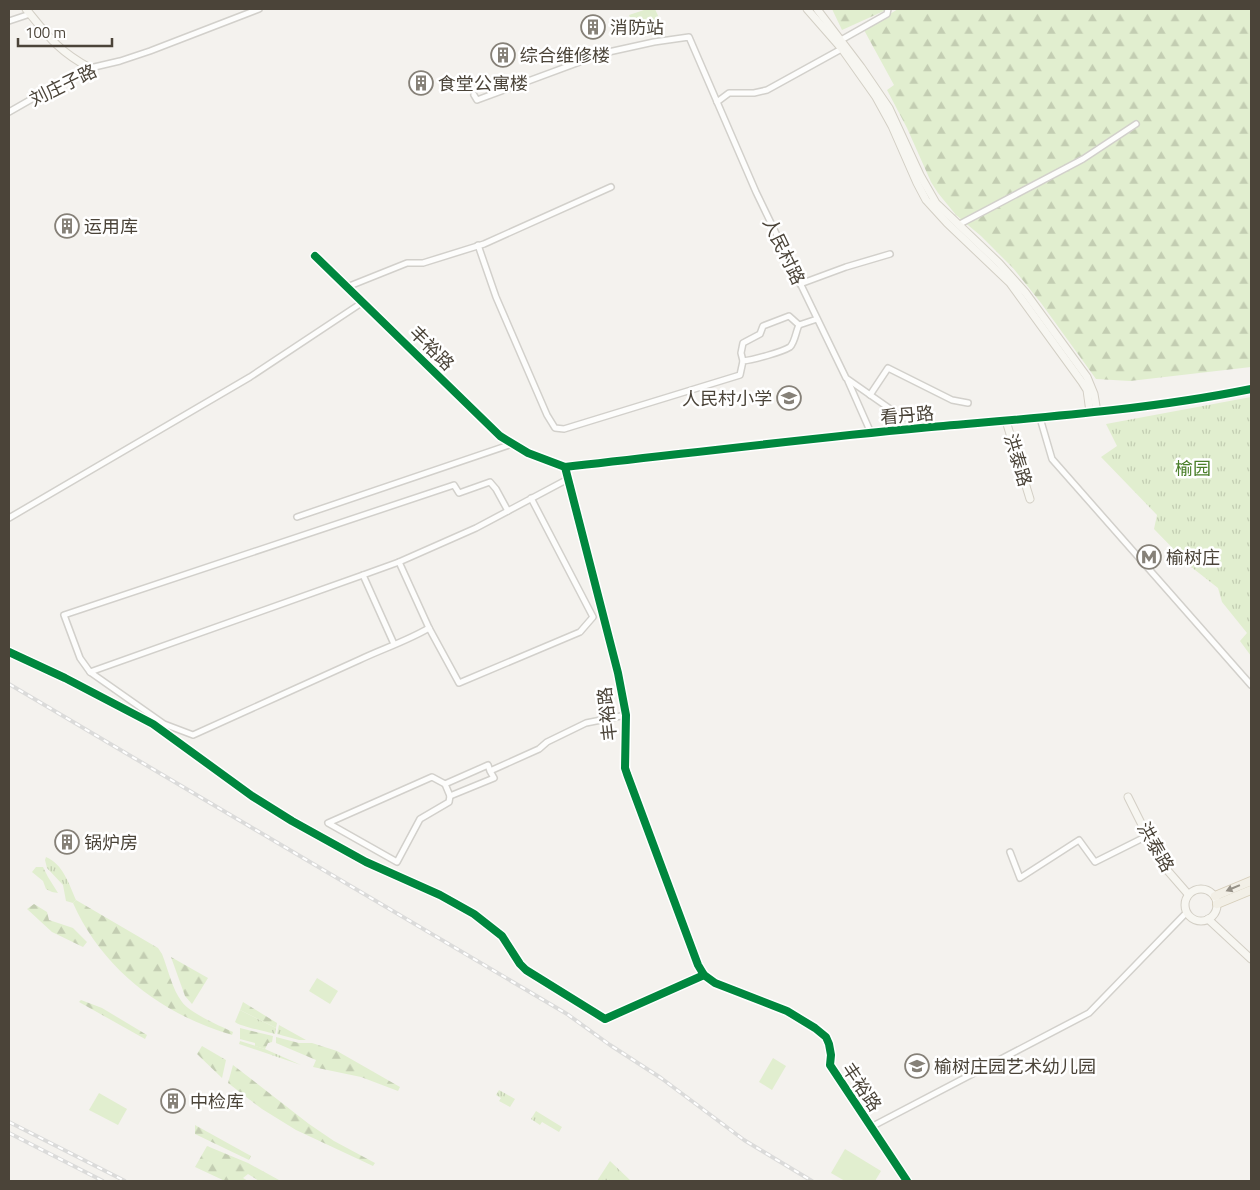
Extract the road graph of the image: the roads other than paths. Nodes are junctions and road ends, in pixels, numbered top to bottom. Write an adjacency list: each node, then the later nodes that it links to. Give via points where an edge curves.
1 (259, 9): 8 (street, 刘庄子路, via 150,51)
2 (807, 9): 7 (street)
3 (817, 9): 7 (street)
4 (888, 9): 7 (street, via 887,14)
5 (28, 11): 6 (street); 8 (street, via 58,47)
6 (9, 21)
7 (843, 45): 10 (street, via 767,90 754,94 729,93); 14 (street, via 889,108 927,190); 28 (street, via 882,107 926,200 1001,273 1020,296 1082,382)
8 (90, 68): 11 (street, 刘庄子路)
9 (474, 95): 10 (street, 人民村路, via 477,100 604,53 689,38)
10 (717, 102): 18 (street, 人民村路)
11 (9, 110)
12 (1136, 124): 14 (street, via 1083,159)
13 (611, 188): 15 (street)
14 (958, 225): 28 (street, via 1025,292 1087,377 1094,394)
15 (478, 246): 19 (street, via 423,263 407,263); 23 (street, via 496,297 555,428 564,429 740,374)
16 (890, 254): 18 (street)
17 (314, 256): 19 (street, 丰裕路)
18 (800, 284): 21 (street, 人民村路)
19 (347, 287): 20 (street, 丰裕路)
20 (363, 302): 33 (street, 丰裕路, via 489,426); 40 (street, via 250,377)
21 (817, 319): 22 (street); 24 (street, 人民村路)
22 (799, 325): 23 (street, via 790,346); 23 (street, via 789,316 763,326 760,334 743,343 741,353)
23 (744, 361)
24 (846, 378): 26 (street, 人民村路); 32 (street)
25 (1251, 389): 28 (street, 看丹路, via 1174,403)
26 (870, 395): 27 (street, via 888,368 952,400); 31 (street, 人民村路, via 896,414)
27 (968, 402)
28 (1094, 412): 29 (street, 看丹路)
29 (1040, 418): 30 (street, 看丹路); 47 (street, via 1052,459)
30 (1006, 421): 31 (street, 看丹路); 37 (street, 洪泰路)
31 (924, 428): 32 (street, 看丹路)
32 (871, 433): 34 (street, 看丹路)
33 (512, 444): 34 (street, 丰裕路); 39 (street)
34 (564, 467): 35 (street, 丰裕路)
35 (568, 479): 36 (street); 48 (street, 丰裕路, via 611,643)
36 (531, 498): 38 (street); 43 (street, via 593,617 580,632 459,683)
37 (1030, 499)
38 (508, 511): 41 (street); 46 (street, via 490,482 459,493 454,485 64,614 80,658)
39 (297, 517)
40 (9, 518)
41 (399, 562): 42 (street); 43 (street)
42 (363, 574): 44 (street); 46 (street)
43 (429, 628): 44 (street)
44 (394, 644): 46 (street, via 193,735 164,724)
45 (9, 652): 62 (street, via 153,724 292,821 366,862 474,914 502,936 526,970 605,1019)
46 (90, 672)
47 (1251, 685)
48 (626, 715): 49 (street, via 586,723); 62 (street, 丰裕路, via 625,768)
49 (490, 771): 50 (street, via 488,765); 51 (street, via 494,778)
50 (445, 784): 51 (street); 51 (street, via 432,778 328,824 397,862 420,819 449,802)
51 (450, 796)
52 (1128, 797): 53 (street, 洪泰路)
53 (1147, 836): 54 (street, via 1095,862 1079,840 1020,878); 57 (street, 洪泰路, via 1161,863)
54 (1010, 852)
55 (1251, 881): 58 (main road, one-way to 58)
56 (1251, 890): 58 (main road)
57 (1188, 894): 58 (street, via 1197,889 1207,889); 59 (street)
58 (1216, 900): 60 (street, via 1215,913)
59 (1187, 912): 60 (street, via 1192,918); 63 (street, via 1089,1012)
60 (1208, 919): 61 (street)
61 (1251, 959)
62 (704, 975): 63 (street, 丰裕路, via 715,983 798,1016 826,1037 830,1065)
63 (871, 1127): 64 (street, 丰裕路)
64 (907, 1181)

